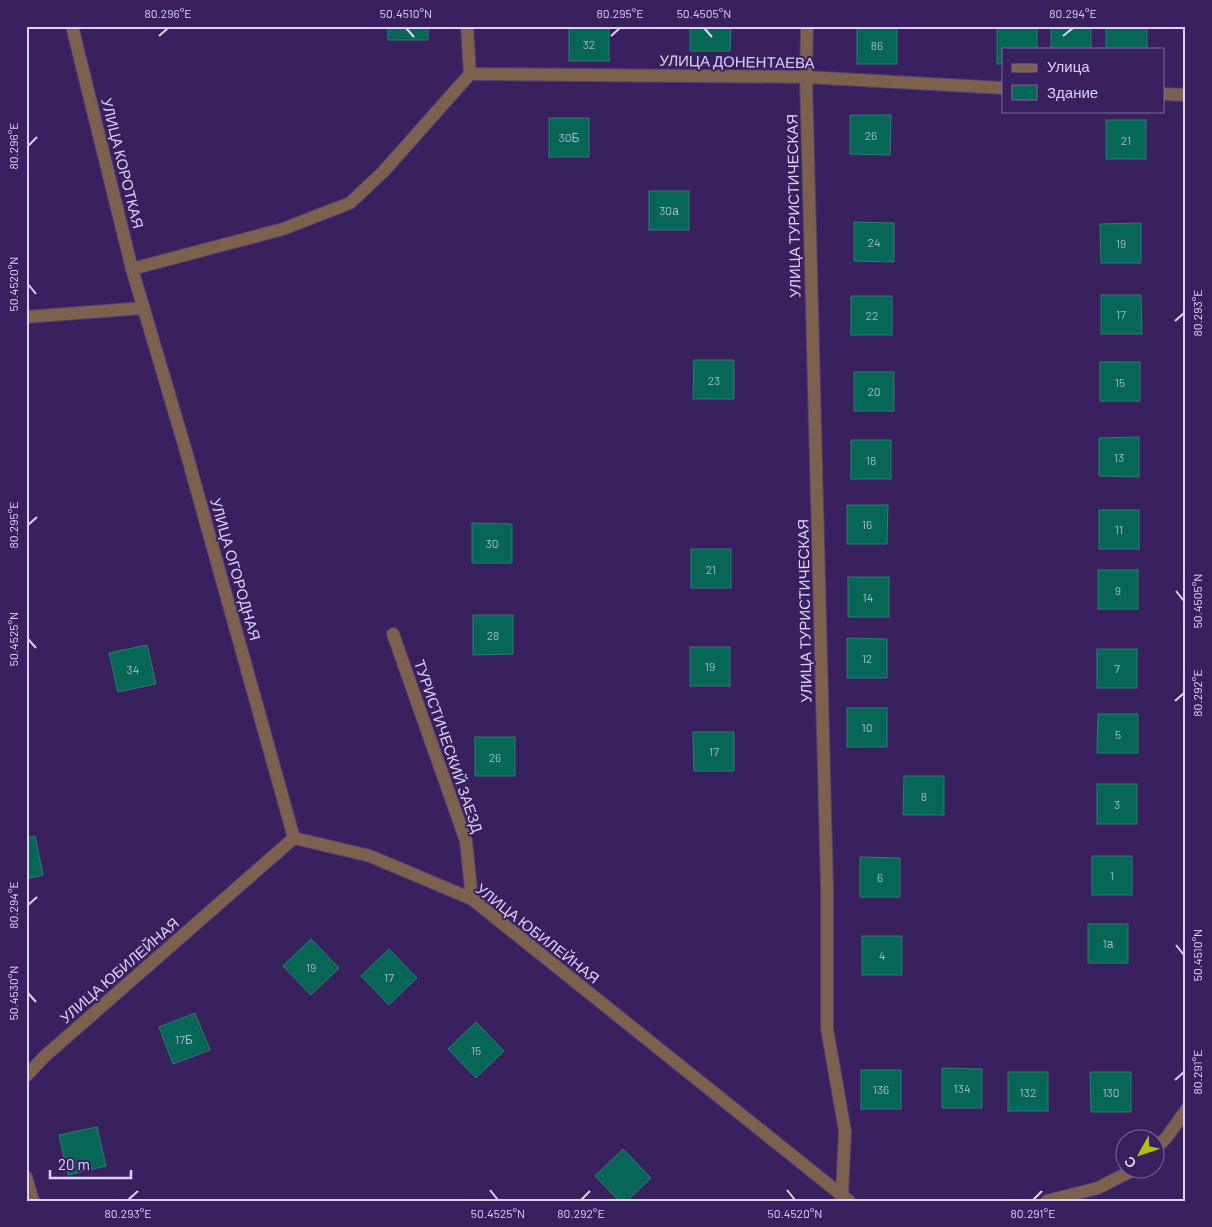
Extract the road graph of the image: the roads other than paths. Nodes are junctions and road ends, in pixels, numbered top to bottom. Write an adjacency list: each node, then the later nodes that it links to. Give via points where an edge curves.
1 (72, 26): 9 (street, УЛИЦА КОРОТКАЯ)
2 (467, 26): 4 (street)
3 (807, 26): 5 (street, УЛИЦА ТУРИСТИЧЕСКАЯ)
4 (470, 74): 5 (street, УЛИЦА ДОНЕНТАЕВА); 9 (street, via 383,172 350,203 283,229)
5 (806, 77): 6 (street, УЛИЦА ДОНЕНТАЕВА); 20 (street, УЛИЦА ТУРИСТИЧЕСКАЯ, via 828,1029 844,1131)
6 (1002, 88)
7 (1164, 94): 8 (street)
8 (1186, 95)
9 (132, 269): 10 (street, УЛИЦА КОРОТКАЯ)
10 (144, 308): 11 (street); 13 (street, УЛИЦА ОГОРОДНАЯ)
11 (26, 317)
12 (393, 634): 14 (street, ТУРИСТИЧЕСКИЙ ЗАЕЗД, via 466,841)
13 (294, 838): 14 (street, УЛИЦА ЮБИЛЕЙНАЯ, via 370,856); 15 (street, УЛИЦА ЮБИЛЕЙНАЯ)
14 (472, 899): 20 (street, УЛИЦА ЮБИЛЕЙНАЯ)
15 (26, 1076)
16 (1186, 1110): 17 (street)
17 (1164, 1140)
18 (26, 1176): 21 (street)
19 (1114, 1180): 22 (street, via 1098,1188)
20 (846, 1197)
21 (33, 1201)
22 (1047, 1201)

